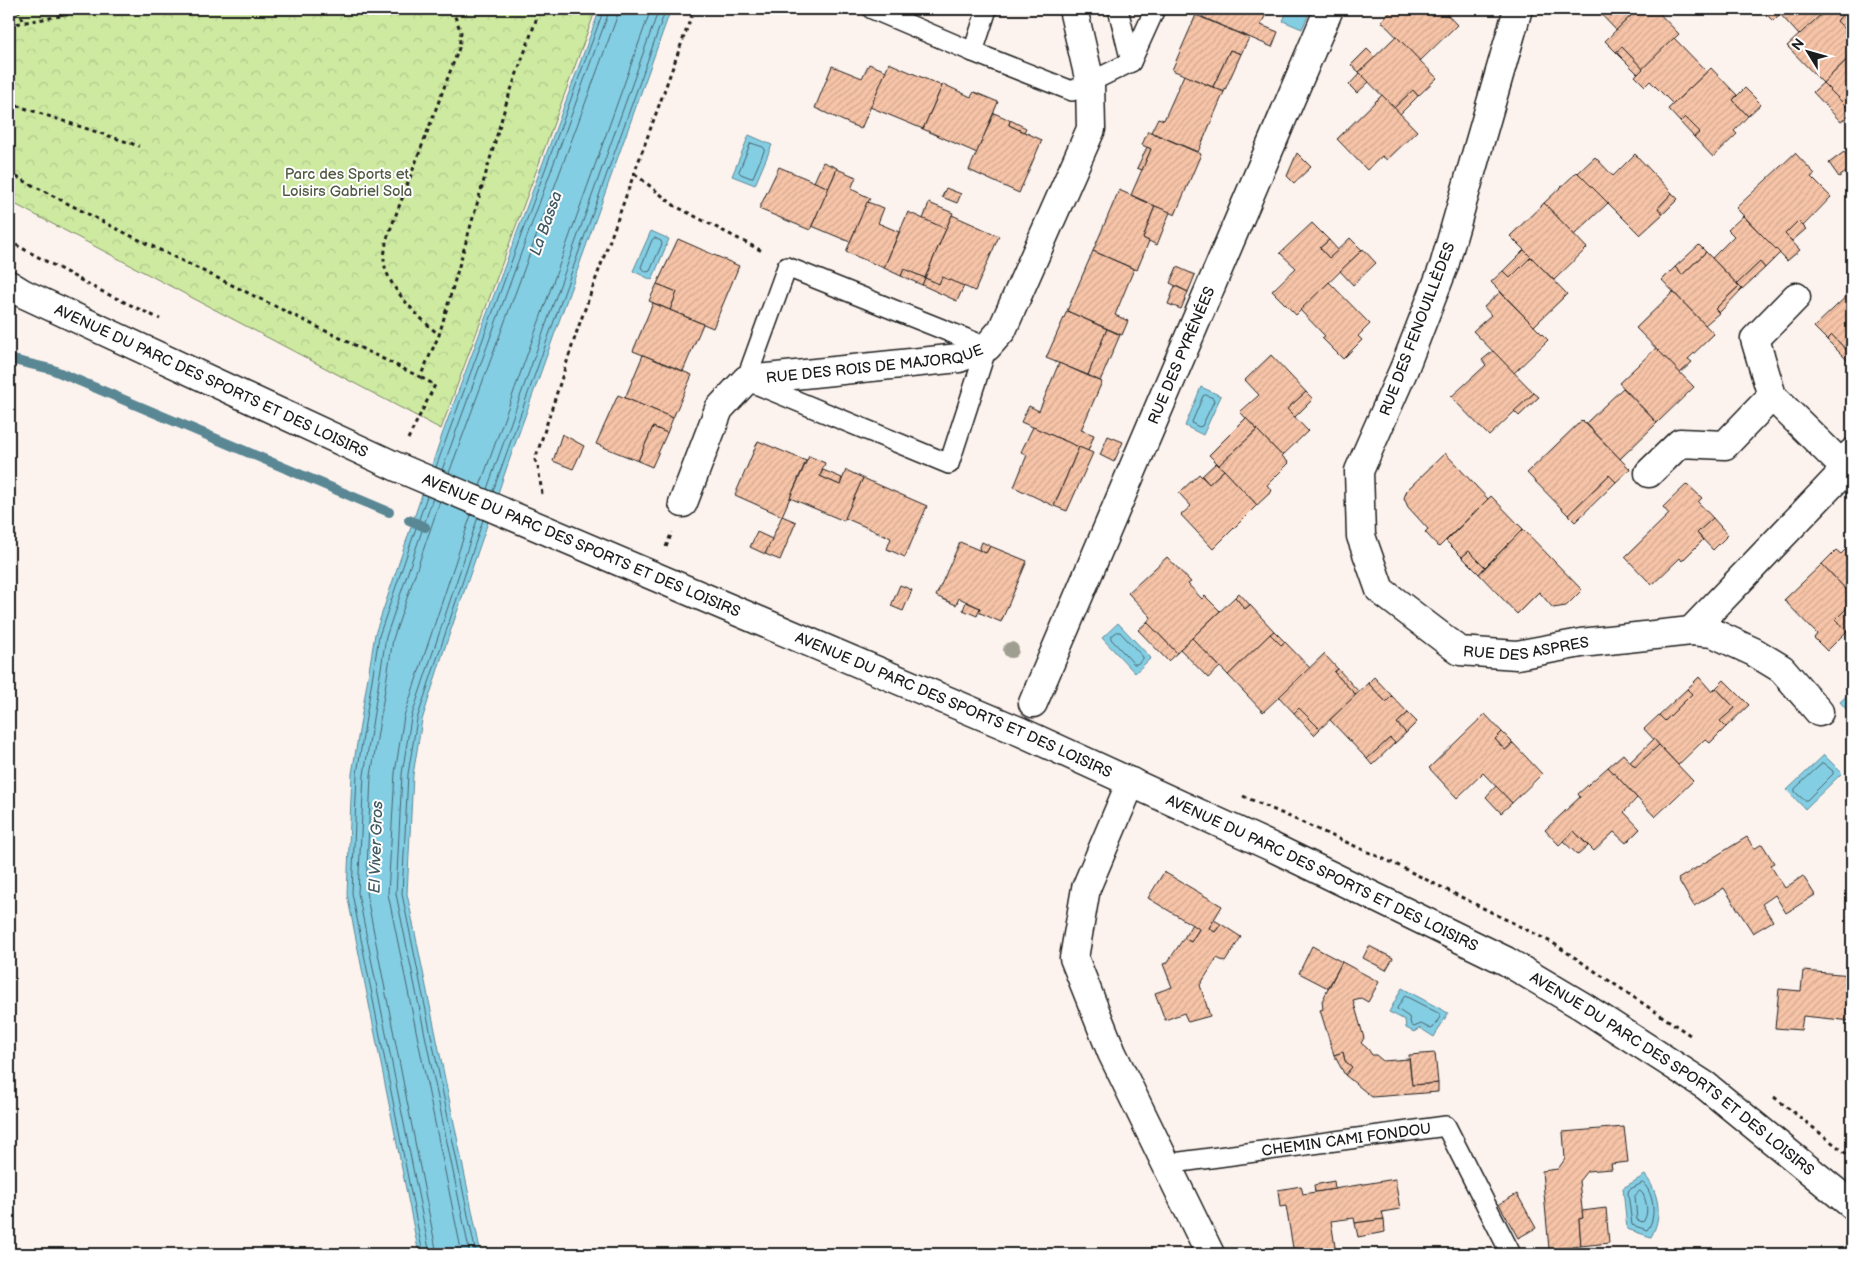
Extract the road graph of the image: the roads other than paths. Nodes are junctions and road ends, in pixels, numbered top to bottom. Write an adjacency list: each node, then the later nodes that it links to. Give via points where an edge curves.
1 (872, 9): 8 (lane)
2 (987, 9): 8 (lane)
3 (1073, 9): 10 (street, RUE DES ROIS DE MAJORQUE)
4 (1118, 9): 9 (lane)
5 (1155, 9): 9 (lane)
6 (1329, 9): 21 (street, RUE DES PYRÉNÉES)
7 (1518, 9): 19 (street, RUE DES FENOUILLÈDES, via 1444,266 1404,370 1359,471 1361,536)
8 (973, 52): 10 (lane, via 1072,91)
9 (1131, 62): 10 (lane)
10 (1090, 82): 13 (street, RUE DES ROIS DE MAJORQUE, via 1091,129 1002,330)
11 (9, 285): 23 (street, AVENUE DU PARC DES SPORTS ET DES LOISIRS, via 397,467 1012,728)
12 (1796, 298): 15 (street, via 1756,339)
13 (987, 347): 14 (street, RUE DES ROIS DE MAJORQUE, via 959,358); 14 (lane, via 787,267); 14 (lane, via 949,464)
14 (746, 380): 18 (street, RUE DES ROIS DE MAJORQUE, via 719,409)
15 (1772, 396): 16 (street); 17 (street, via 1725,445 1680,443)
16 (1849, 461): 20 (street)
17 (1649, 473)
18 (683, 503)
19 (1380, 590): 20 (street, RUE DES ASPRES, via 1460,651 1517,655 1581,643)
20 (1691, 631): 22 (street, RUE DES ASPRES, via 1714,633 1782,669)
21 (1033, 703)
22 (1819, 712)
23 (1131, 782): 24 (street, via 1086,888 1074,958 1112,1053); 25 (street, AVENUE DU PARC DES SPORTS ET DES LOISIRS, via 1514,966 1706,1086)
24 (1166, 1164): 26 (street); 27 (lane, CHEMIN CAMI FONDOU, via 1446,1126)
25 (1852, 1205)
26 (1210, 1254)
27 (1511, 1254)

